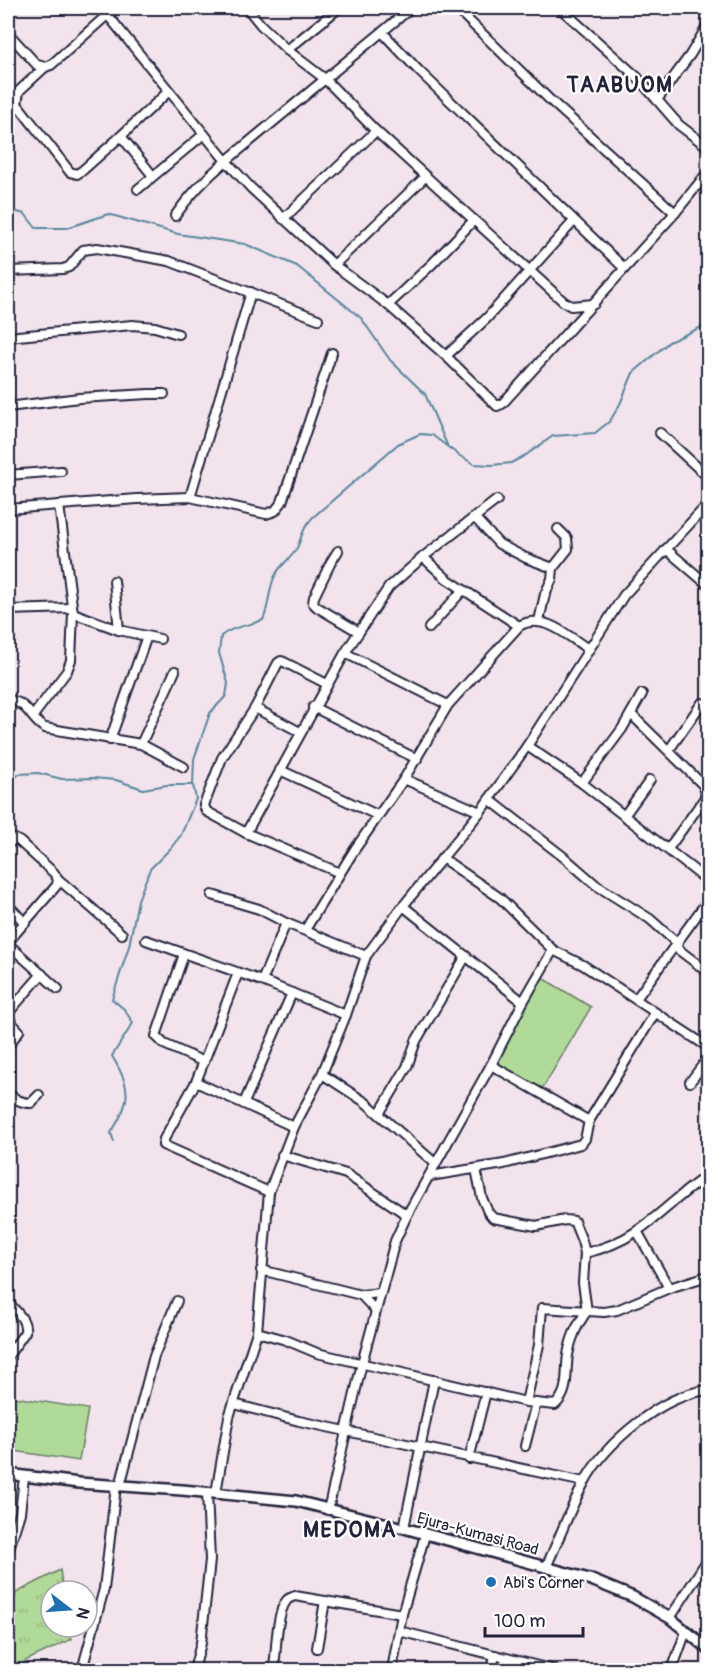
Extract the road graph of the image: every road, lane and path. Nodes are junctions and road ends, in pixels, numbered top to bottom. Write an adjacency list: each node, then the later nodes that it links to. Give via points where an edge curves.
1 (12, 8): 9 (street)
2 (102, 8): 11 (street)
3 (115, 8): 11 (street)
4 (247, 8): 15 (street)
5 (339, 8): 15 (street)
6 (411, 8): 14 (street)
7 (456, 8): 29 (street)
8 (560, 8): 10 (street)
9 (8, 11)
10 (571, 11): 19 (street)
11 (108, 14): 16 (street); 18 (street)
12 (708, 25): 19 (street)
13 (8, 33): 16 (street, via 37,65)
14 (383, 33): 17 (street); 33 (street)
15 (287, 50): 17 (street)
16 (45, 67): 22 (street, via 19,91 17,104 70,172 83,170)
17 (325, 79): 20 (street); 24 (street)
18 (168, 91): 21 (street); 22 (street)
19 (657, 100): 23 (street, via 679,125)
20 (376, 131): 27 (street); 31 (street)
21 (204, 134): 24 (street); 26 (street)
22 (121, 136): 26 (street)
23 (708, 147)
24 (226, 161): 30 (street, via 187,198); 31 (street)
25 (708, 172): 29 (street)
26 (153, 176): 28 (street)
27 (425, 177): 32 (street); 34 (street)
28 (138, 189)
29 (675, 213): 35 (street)
30 (175, 216)
31 (283, 219): 34 (street)
32 (474, 220): 36 (street); 40 (street)
33 (574, 221): 35 (street); 36 (street)
34 (334, 265): 40 (street)
35 (624, 268): 39 (street)
36 (530, 270): 39 (street, via 570,306); 45 (street)
37 (8, 271): 38 (street, via 63,269 82,250 97,248 169,261)
38 (250, 292): 41 (street); 52 (street)
39 (594, 304): 45 (street, via 497,406)
40 (388, 305): 45 (street)
41 (318, 319)
42 (178, 334): 43 (street, via 132,325)
43 (8, 337)
44 (332, 353): 52 (street, via 282,502 275,511 266,514)
45 (446, 356)
46 (164, 394): 47 (street, via 79,398)
47 (8, 407)
48 (660, 433): 51 (street)
49 (61, 471): 50 (street)
50 (8, 475)
51 (708, 477)
52 (190, 497): 55 (street)
53 (497, 500): 57 (street)
54 (708, 504): 59 (street)
55 (59, 505): 56 (street); 67 (street)
56 (8, 509)
57 (474, 517): 61 (street); 62 (street, via 499,544)
58 (558, 529): 62 (street, via 567,538 568,549)
59 (666, 549): 64 (street); 75 (street, via 624,595)
60 (338, 552): 72 (street, via 314,603)
61 (423, 557): 65 (street); 72 (street, via 389,587)
62 (553, 568): 68 (street)
63 (114, 581): 71 (street)
64 (708, 585)
65 (463, 590): 69 (street); 70 (street)
66 (8, 610): 67 (street)
67 (73, 611): 71 (street); 86 (street, via 67,671)
68 (539, 621): 69 (street); 75 (street)
69 (519, 626): 82 (street)
70 (429, 628)
71 (119, 630): 73 (street)
72 (359, 632): 76 (street)
73 (147, 636): 74 (street); 88 (street)
74 (160, 639)
75 (588, 649): 90 (street)
76 (345, 653): 78 (street); 82 (street)
77 (175, 671): 89 (street)
78 (327, 684): 83 (street); 84 (street, via 281,661)
79 (642, 694): 85 (street)
80 (8, 700): 86 (street, via 26,707)
81 (702, 703): 91 (street)
82 (448, 705): 92 (street)
83 (313, 707): 87 (street); 92 (street)
84 (255, 708): 87 (street); 102 (street, via 222,758 204,805 206,811)
85 (631, 714): 91 (street); 97 (street)
86 (33, 716): 88 (street, via 45,728)
87 (300, 732): 94 (street)
88 (110, 740): 89 (street)
89 (141, 744): 93 (street)
90 (527, 746): 97 (street); 98 (street)
91 (669, 750): 104 (street, via 706,792)
92 (417, 759): 95 (street)
93 (184, 767)
94 (280, 770): 100 (street); 102 (street)
95 (404, 778): 99 (street); 100 (street)
96 (650, 780): 101 (street)
97 (582, 783): 101 (street)
98 (489, 799): 99 (street); 119 (street, via 596,885 650,919)
99 (480, 812): 105 (street)
100 (377, 815): 106 (street)
101 (624, 816): 104 (street)
102 (246, 833): 106 (street)
103 (8, 844): 107 (street, via 11,840 19,841)
104 (668, 849): 108 (street)
105 (442, 858): 111 (street); 120 (street, via 500,898)
106 (340, 873): 115 (street)
107 (58, 879): 113 (street); 116 (street)
108 (708, 881)
109 (213, 895): 114 (street, via 259,909)
110 (708, 900): 119 (street)
111 (403, 906): 122 (street); 123 (street)
112 (8, 909): 113 (street)
113 (25, 923): 118 (street)
114 (286, 923): 115 (street); 127 (street)
115 (305, 930): 122 (street)
116 (122, 934)
117 (146, 940): 121 (street)
118 (8, 943): 126 (street)
119 (677, 945): 124 (street); 130 (street)
120 (553, 950): 130 (street); 131 (street)
121 (184, 954): 125 (street); 139 (street, via 156,1036 164,1044)
122 (366, 956): 134 (street)
123 (466, 956): 131 (street); 147 (street)
124 (708, 972)
125 (238, 973): 127 (street); 139 (street)
126 (42, 974): 128 (street); 132 (street)
127 (262, 981): 129 (street)
128 (58, 989)
129 (292, 993): 134 (street); 146 (street)
130 (636, 999): 133 (street)
131 (523, 1002): 140 (street)
132 (8, 1013)
133 (655, 1013): 137 (street); 148 (street)
134 (346, 1015): 141 (street)
135 (8, 1019): 136 (street, via 19,1031)
136 (8, 1046)
137 (708, 1047)
138 (708, 1058): 142 (street)
139 (204, 1062): 143 (street)
140 (491, 1065): 148 (street); 151 (street)
141 (322, 1074): 147 (street); 149 (street)
142 (690, 1082)
143 (196, 1083): 146 (street); 155 (street, via 163,1145)
144 (8, 1093): 145 (street, via 25,1103)
145 (39, 1095)
146 (244, 1103): 149 (street)
147 (379, 1114): 151 (street)
148 (589, 1121): 152 (street, via 581,1144)
149 (294, 1126): 150 (street)
150 (282, 1155): 155 (street); 156 (street, via 338,1170)
151 (436, 1164): 154 (street)
152 (476, 1169): 154 (street); 158 (street, via 482,1198 493,1218 536,1226 571,1219)
153 (708, 1175): 157 (street)
154 (430, 1176): 156 (street)
155 (269, 1192): 159 (street)
156 (407, 1215): 162 (street)
157 (637, 1231): 158 (street); 161 (street)
158 (585, 1253): 167 (street, via 583,1283)
159 (261, 1270): 163 (street); 168 (street)
160 (708, 1276): 161 (street)
161 (669, 1288): 167 (street, via 617,1310)
162 (380, 1293): 163 (street); 166 (street)
163 (361, 1295): 166 (street)
164 (177, 1301): 184 (street, via 154,1356)
165 (8, 1302): 169 (street, via 26,1327)
166 (376, 1311): 170 (street)
167 (587, 1311): 174 (street, via 542,1308 539,1345); 175 (street, via 575,1328 566,1389 560,1401 555,1405)
168 (257, 1332): 170 (street); 176 (street)
169 (8, 1356)
170 (362, 1363): 171 (street); 177 (street)
171 (434, 1380): 173 (street); 179 (street)
172 (708, 1390): 183 (street, via 676,1398 638,1422)
173 (486, 1392): 174 (street); 180 (street)
174 (526, 1402): 175 (street)
175 (536, 1402): 178 (street)
176 (234, 1404): 177 (street); 185 (street)
177 (345, 1431): 179 (street); 186 (street)
178 (525, 1446)
179 (421, 1447): 180 (street); 187 (street)
180 (469, 1459): 183 (street)
181 (8, 1474): 182 (main road, Ejura-Kumasi Road)
182 (24, 1477): 184 (main road, Ejura-Kumasi Road); 189 (street, via 20,1513)
183 (584, 1482): 191 (street)
184 (118, 1486): 185 (main road, Ejura-Kumasi Road); 200 (street, via 104,1589)
185 (212, 1493): 186 (main road, Ejura-Kumasi Road, via 296,1501); 201 (street, via 210,1560)
186 (328, 1510): 187 (main road, Ejura-Kumasi Road)
187 (404, 1528): 188 (main road, Ejura-Kumasi Road)
188 (425, 1535): 191 (main road, Ejura-Kumasi Road); 193 (street)
189 (8, 1552)
190 (708, 1559): 194 (street)
191 (546, 1567): 194 (main road, Ejura-Kumasi Road, via 607,1586)
192 (325, 1601): 193 (street); 197 (street); 202 (street, via 295,1596 286,1601 280,1618)
193 (402, 1614): 195 (street)
194 (670, 1618): 196 (main road, Ejura-Kumasi Road)
195 (399, 1631): 199 (street); 203 (street)
196 (686, 1631): 198 (main road, Ejura-Kumasi Road); 206 (street)
197 (316, 1648)
198 (708, 1649)
199 (495, 1655): 204 (street); 205 (street)
200 (81, 1671)
201 (194, 1671)
202 (274, 1671)
203 (392, 1671)
204 (492, 1671)
205 (555, 1671)
206 (672, 1671)

